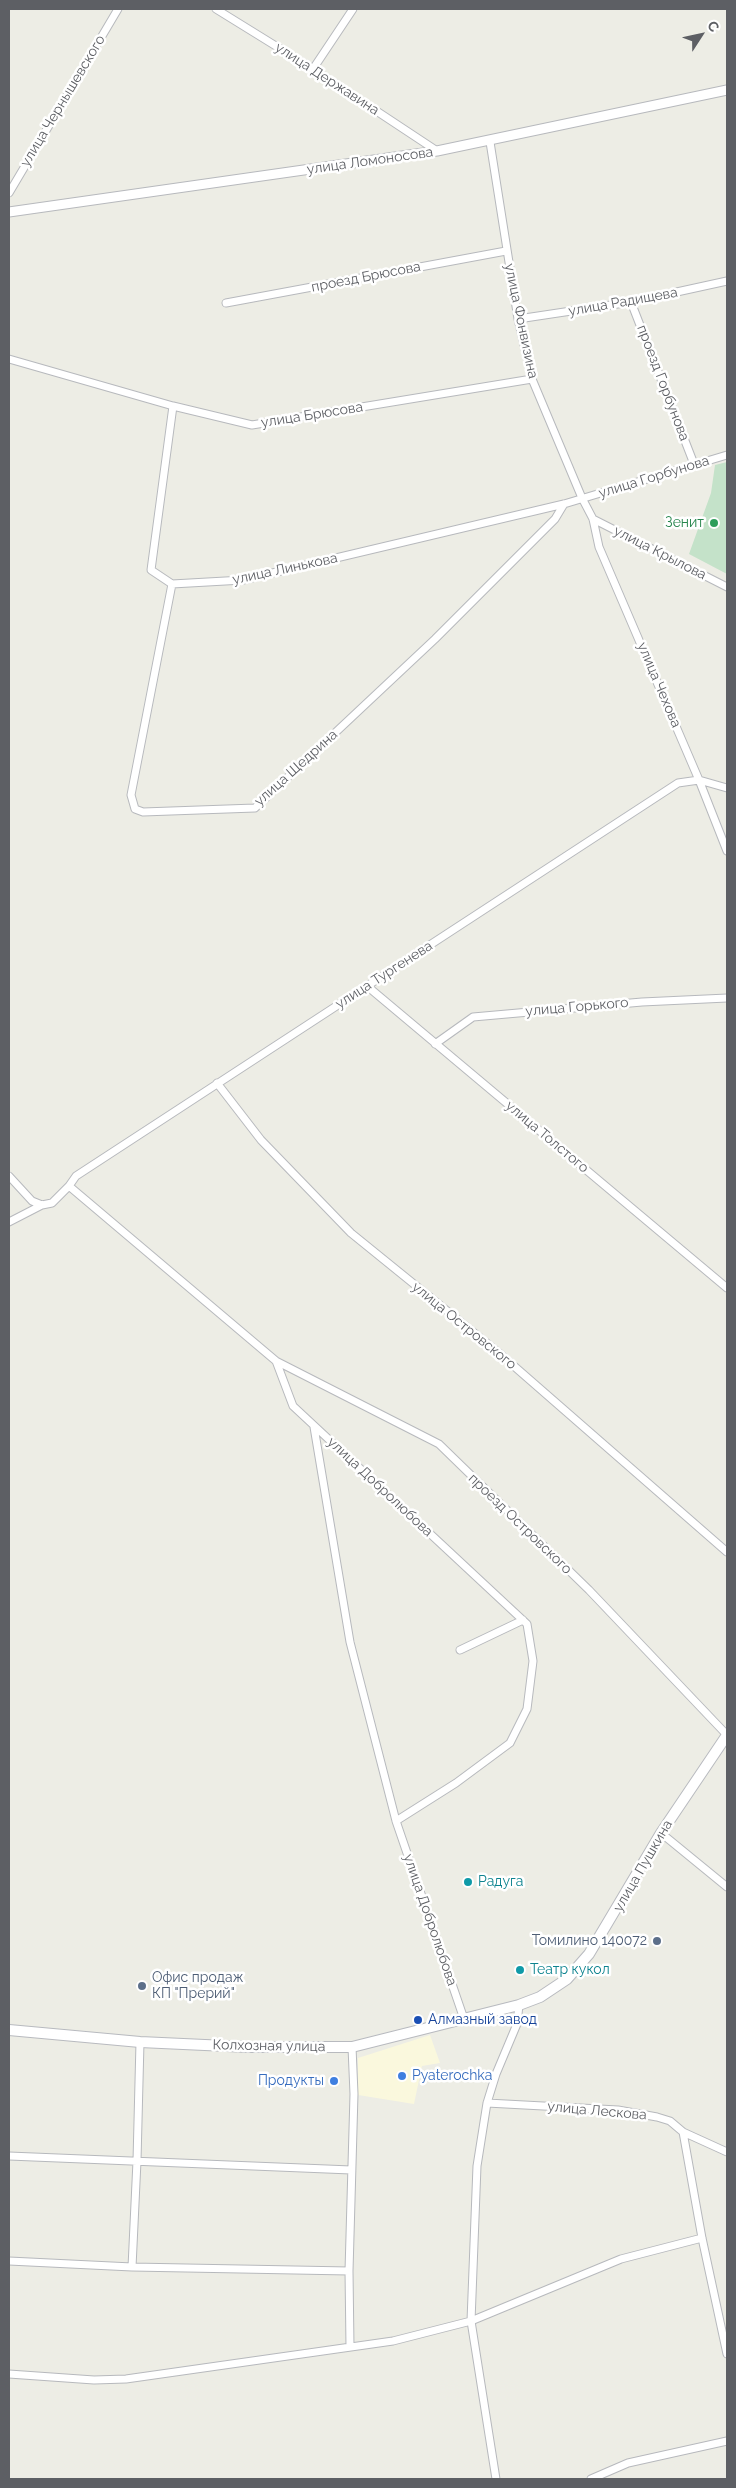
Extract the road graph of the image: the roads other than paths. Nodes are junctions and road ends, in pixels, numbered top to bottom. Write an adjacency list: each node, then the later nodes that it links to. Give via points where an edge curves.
1 (118, 9): 8 (street, улица Чернышевского)
2 (216, 9): 4 (street, улица Державина)
3 (353, 9): 4 (street)
4 (314, 69): 7 (street, улица Державина)
5 (727, 90): 6 (street, улица Ломоносова)
6 (490, 142): 7 (street, улица Ломоносова); 10 (street, улица Фонвизина)
7 (437, 151): 9 (street, улица Ломоносова)
8 (9, 193)
9 (9, 212)
10 (506, 251): 13 (street, проезд Брюсова); 14 (street, улица Фонвизина)
11 (727, 281): 12 (street, улица Радищева)
12 (631, 302): 14 (street, улица Радищева); 19 (street, проезд Горбунова)
13 (226, 303)
14 (518, 319): 16 (street, улица Фонвизина)
15 (9, 358): 17 (street, улица Брюсова)
16 (532, 379): 17 (street, улица Брюсова, via 252,425); 20 (street, улица Фонвизина)
17 (173, 406): 23 (street, via 151,570)
18 (727, 455): 19 (street, улица Горбунова)
19 (694, 464): 20 (street, улица Горбунова)
20 (582, 498): 21 (street, улица Линькова); 22 (street, улица Фонвизина)
21 (564, 504): 23 (street, улица Линькова, via 243,580); 23 (street, улица Щедрина, via 555,519 442,632 255,808 143,812 135,809 131,796)
22 (593, 519): 24 (street, улица Крылова); 25 (street, улица Чехова, via 599,547)
23 (172, 584)
24 (727, 587)
25 (699, 780): 26 (street); 27 (street, улица Чехова); 28 (street, улица Тургенева, via 678,783)
26 (727, 788)
27 (727, 851)
28 (367, 986): 30 (street, улица Толстого); 31 (street, улица Тургенева)
29 (727, 998): 30 (street, улица Горького, via 473,1017)
30 (436, 1044): 36 (street, улица Толстого)
31 (217, 1083): 33 (street, улица Тургенева); 39 (street, улица Островского, via 261,1140 351,1233 499,1353)
32 (9, 1176): 34 (street, via 32,1201)
33 (71, 1182): 34 (street, улица Тургенева, via 52,1203); 37 (street)
34 (42, 1206): 35 (street, улица Тургенева)
35 (9, 1222)
36 (727, 1288)
37 (276, 1362): 38 (street, via 293,1406); 42 (street, проезд Островского, via 438,1444 588,1590)
38 (314, 1427): 40 (street, улица Добролюбова); 43 (street, улица Добролюбова, via 350,1642)
39 (727, 1552)
40 (523, 1620): 41 (street); 43 (street, via 527,1624 533,1661 528,1709 510,1743 456,1783)
41 (460, 1650)
42 (727, 1735): 44 (main road, улица Пушкина)
43 (396, 1821): 47 (street, улица Добролюбова)
44 (661, 1833): 45 (street); 46 (main road, улица Пушкина, via 616,1912 579,1968 553,1990)
45 (727, 1887)
46 (522, 2004): 47 (main road, Колхозная улица); 51 (street)
47 (464, 2019): 50 (main road, Колхозная улица)
48 (9, 2030): 49 (main road, Колхозная улица)
49 (140, 2042): 50 (main road, Колхозная улица); 55 (street)
50 (352, 2047): 56 (street)
51 (487, 2103): 52 (street, улица Лескова, via 618,2110 670,2121); 61 (street, via 477,2166)
52 (684, 2132): 53 (street, улица Лескова); 57 (street)
53 (727, 2152)
54 (9, 2156): 55 (street)
55 (138, 2161): 56 (street); 59 (street)
56 (351, 2170): 60 (street)
57 (702, 2238): 61 (street, via 621,2260); 63 (street)
58 (9, 2261): 59 (street)
59 (132, 2267): 60 (street)
60 (349, 2271): 62 (street)
61 (471, 2321): 62 (street, via 393,2341); 66 (street)
62 (350, 2347): 64 (street, via 126,2379)
63 (727, 2354)
64 (9, 2374)
65 (727, 2441): 67 (street, via 628,2463)
66 (496, 2479)
67 (591, 2479)

